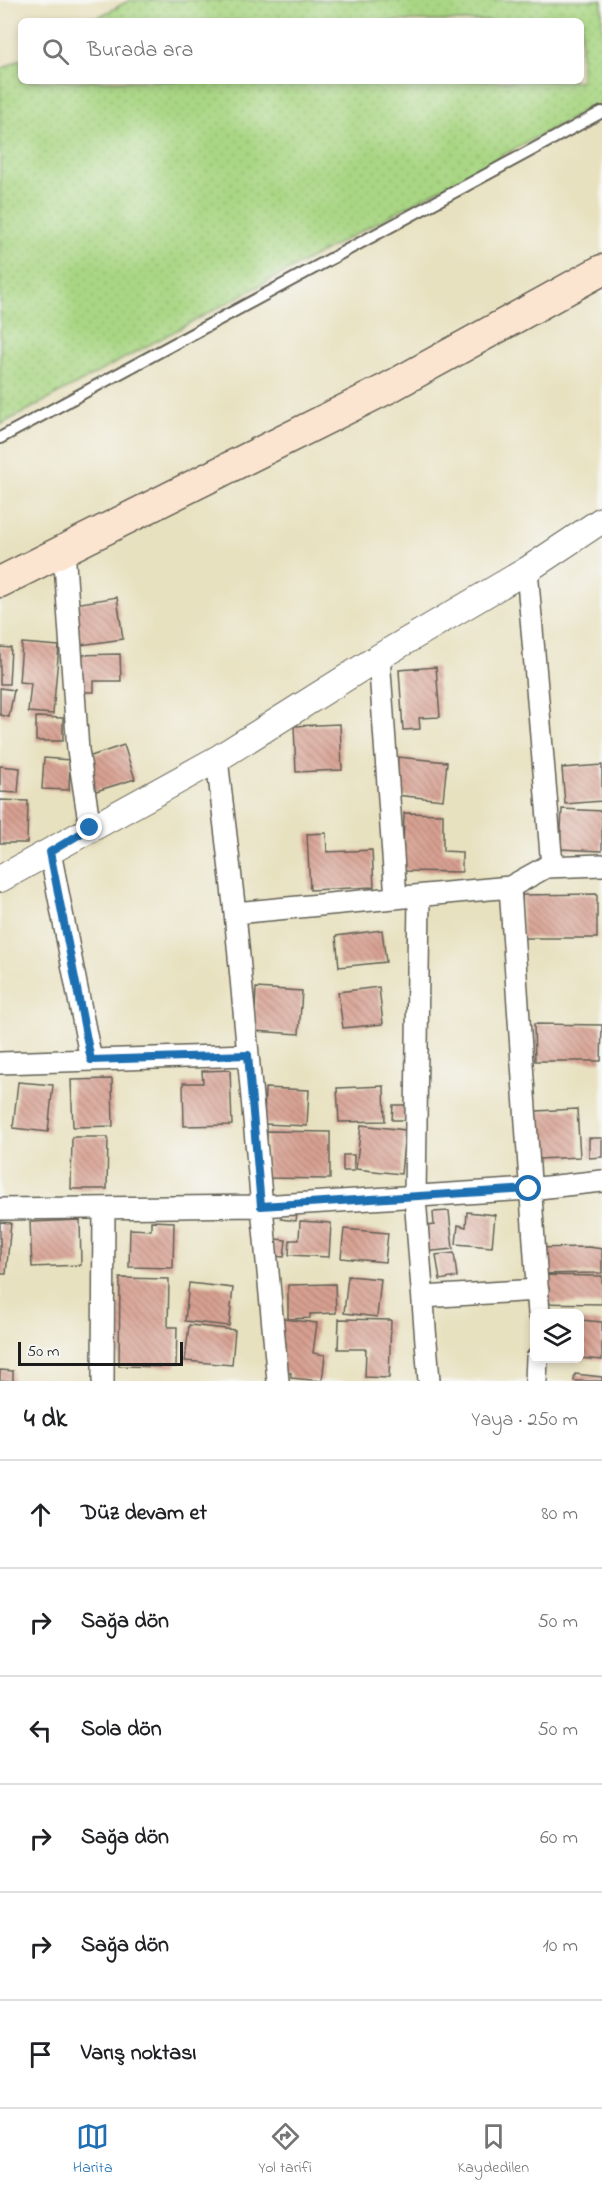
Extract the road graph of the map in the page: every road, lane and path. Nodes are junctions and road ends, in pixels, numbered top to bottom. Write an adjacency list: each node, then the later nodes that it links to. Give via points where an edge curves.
1 (602, 112): 3 (lane)
2 (602, 270): 5 (main road, via 388,388)
3 (0, 438)
4 (602, 520): 6 (street)
5 (64, 549): 7 (main road); 10 (street, via 78,750)
6 (527, 570): 8 (street); 12 (street)
7 (0, 582)
8 (379, 657): 9 (street); 17 (street)
9 (217, 759): 10 (street); 18 (street)
10 (90, 828): 11 (street)
11 (50, 852): 14 (street); 20 (street)
12 (552, 866): 13 (street); 15 (street)
13 (602, 866)
14 (0, 879)
15 (510, 887): 16 (street); 23 (street)
16 (419, 896): 17 (street); 24 (street)
17 (396, 898): 18 (street)
18 (235, 913): 19 (street)
19 (248, 1055): 20 (street); 25 (street)
20 (91, 1060): 21 (street)
21 (0, 1064)
22 (602, 1181): 23 (street)
23 (529, 1189): 24 (street); 28 (street)
24 (415, 1197): 25 (street); 29 (street)
25 (261, 1206): 26 (street); 33 (street)
26 (104, 1208): 27 (street); 32 (street)
27 (0, 1209)
28 (538, 1290): 29 (street); 30 (street)
29 (423, 1297): 34 (street)
30 (539, 1309)
31 (537, 1363): 35 (street)
32 (103, 1381)
33 (278, 1381)
34 (429, 1381)
35 (536, 1381)

